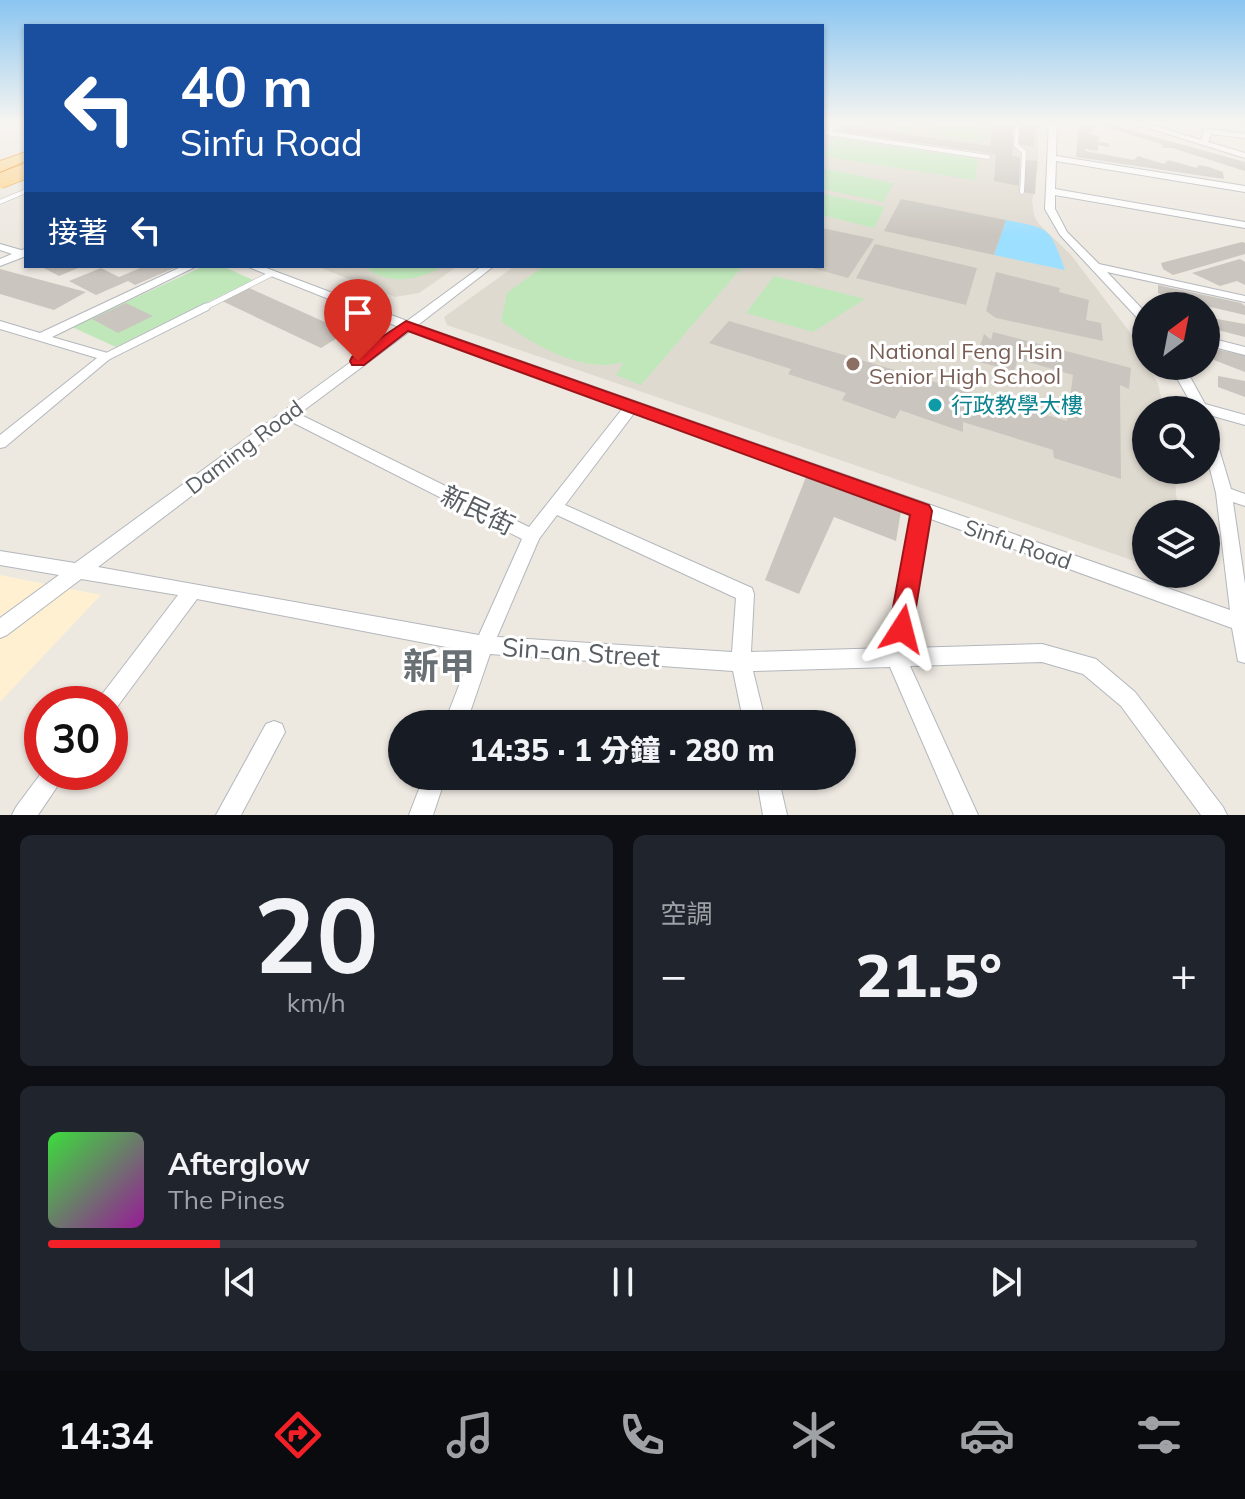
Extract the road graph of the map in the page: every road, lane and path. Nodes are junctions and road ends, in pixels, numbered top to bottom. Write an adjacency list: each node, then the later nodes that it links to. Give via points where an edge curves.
1 (1025, 160): 11 (lane)
2 (1052, 160): 9 (street)
3 (1065, 160): 8 (street)
4 (23, 162): 5 (highway); 7 (highway, bridge)
5 (0, 169): 6 (street)
6 (24, 179)
7 (0, 181)
8 (1245, 189)
9 (1050, 191): 13 (street); 17 (street, via 1050,209 1063,233)
10 (24, 192): 12 (lane)
11 (1022, 192)
12 (0, 202)
13 (1245, 225)
14 (0, 247): 15 (street)
15 (24, 253): 16 (street)
16 (0, 263)
17 (1096, 267): 22 (street); 23 (street)
18 (188, 268): 26 (street)
19 (256, 268): 21 (street, Sinfu Road)
20 (486, 268): 25 (street, Daming Road)
21 (271, 274): 25 (street, Sinfu Road); 29 (lane)
22 (1245, 299)
23 (1132, 305)
24 (0, 325): 26 (street)
25 (406, 325): 30 (street, Sinfu Road); 31 (street, Daming Road)
26 (41, 337): 29 (street)
27 (1220, 345): 28 (street)
28 (1245, 351)
29 (106, 357): 34 (street)
30 (632, 406): 38 (street); 39 (street, Sinfu Road)
31 (287, 414): 40 (street, 新民街); 42 (street, Daming Road)
32 (1220, 414): 33 (street)
33 (1245, 420)
34 (0, 443)
35 (1220, 478): 36 (street)
36 (1224, 493): 37 (street); 44 (street)
37 (1245, 500)
38 (555, 507): 40 (street); 49 (street, via 745,594)
39 (921, 511): 44 (street, Sinfu Road); 48 (street)
40 (532, 536): 46 (street, 新民街)
41 (0, 558): 42 (street, Sin-an Street)
42 (79, 570): 43 (street, Sin-an Street); 45 (street, Daming Road)
43 (193, 590): 46 (street, Sin-an Street); 50 (street)
44 (1242, 623): 47 (street)
45 (0, 629)
46 (484, 645): 49 (street, Sin-an Street); 51 (street, 新民街)
47 (1245, 654)
48 (897, 659): 49 (street, Sin-an Street); 61 (street); 62 (street, Sin-an Street, via 1042,653 1089,666 1128,699)
49 (741, 662): 52 (street)
50 (121, 686)
51 (460, 710)
52 (752, 710)
53 (274, 732): 58 (street)
54 (43, 790): 57 (street)
55 (430, 790): 59 (street)
56 (770, 790): 60 (street)
57 (25, 815)
58 (228, 815)
59 (421, 815)
60 (775, 815)
61 (966, 815)
62 (1215, 815)

